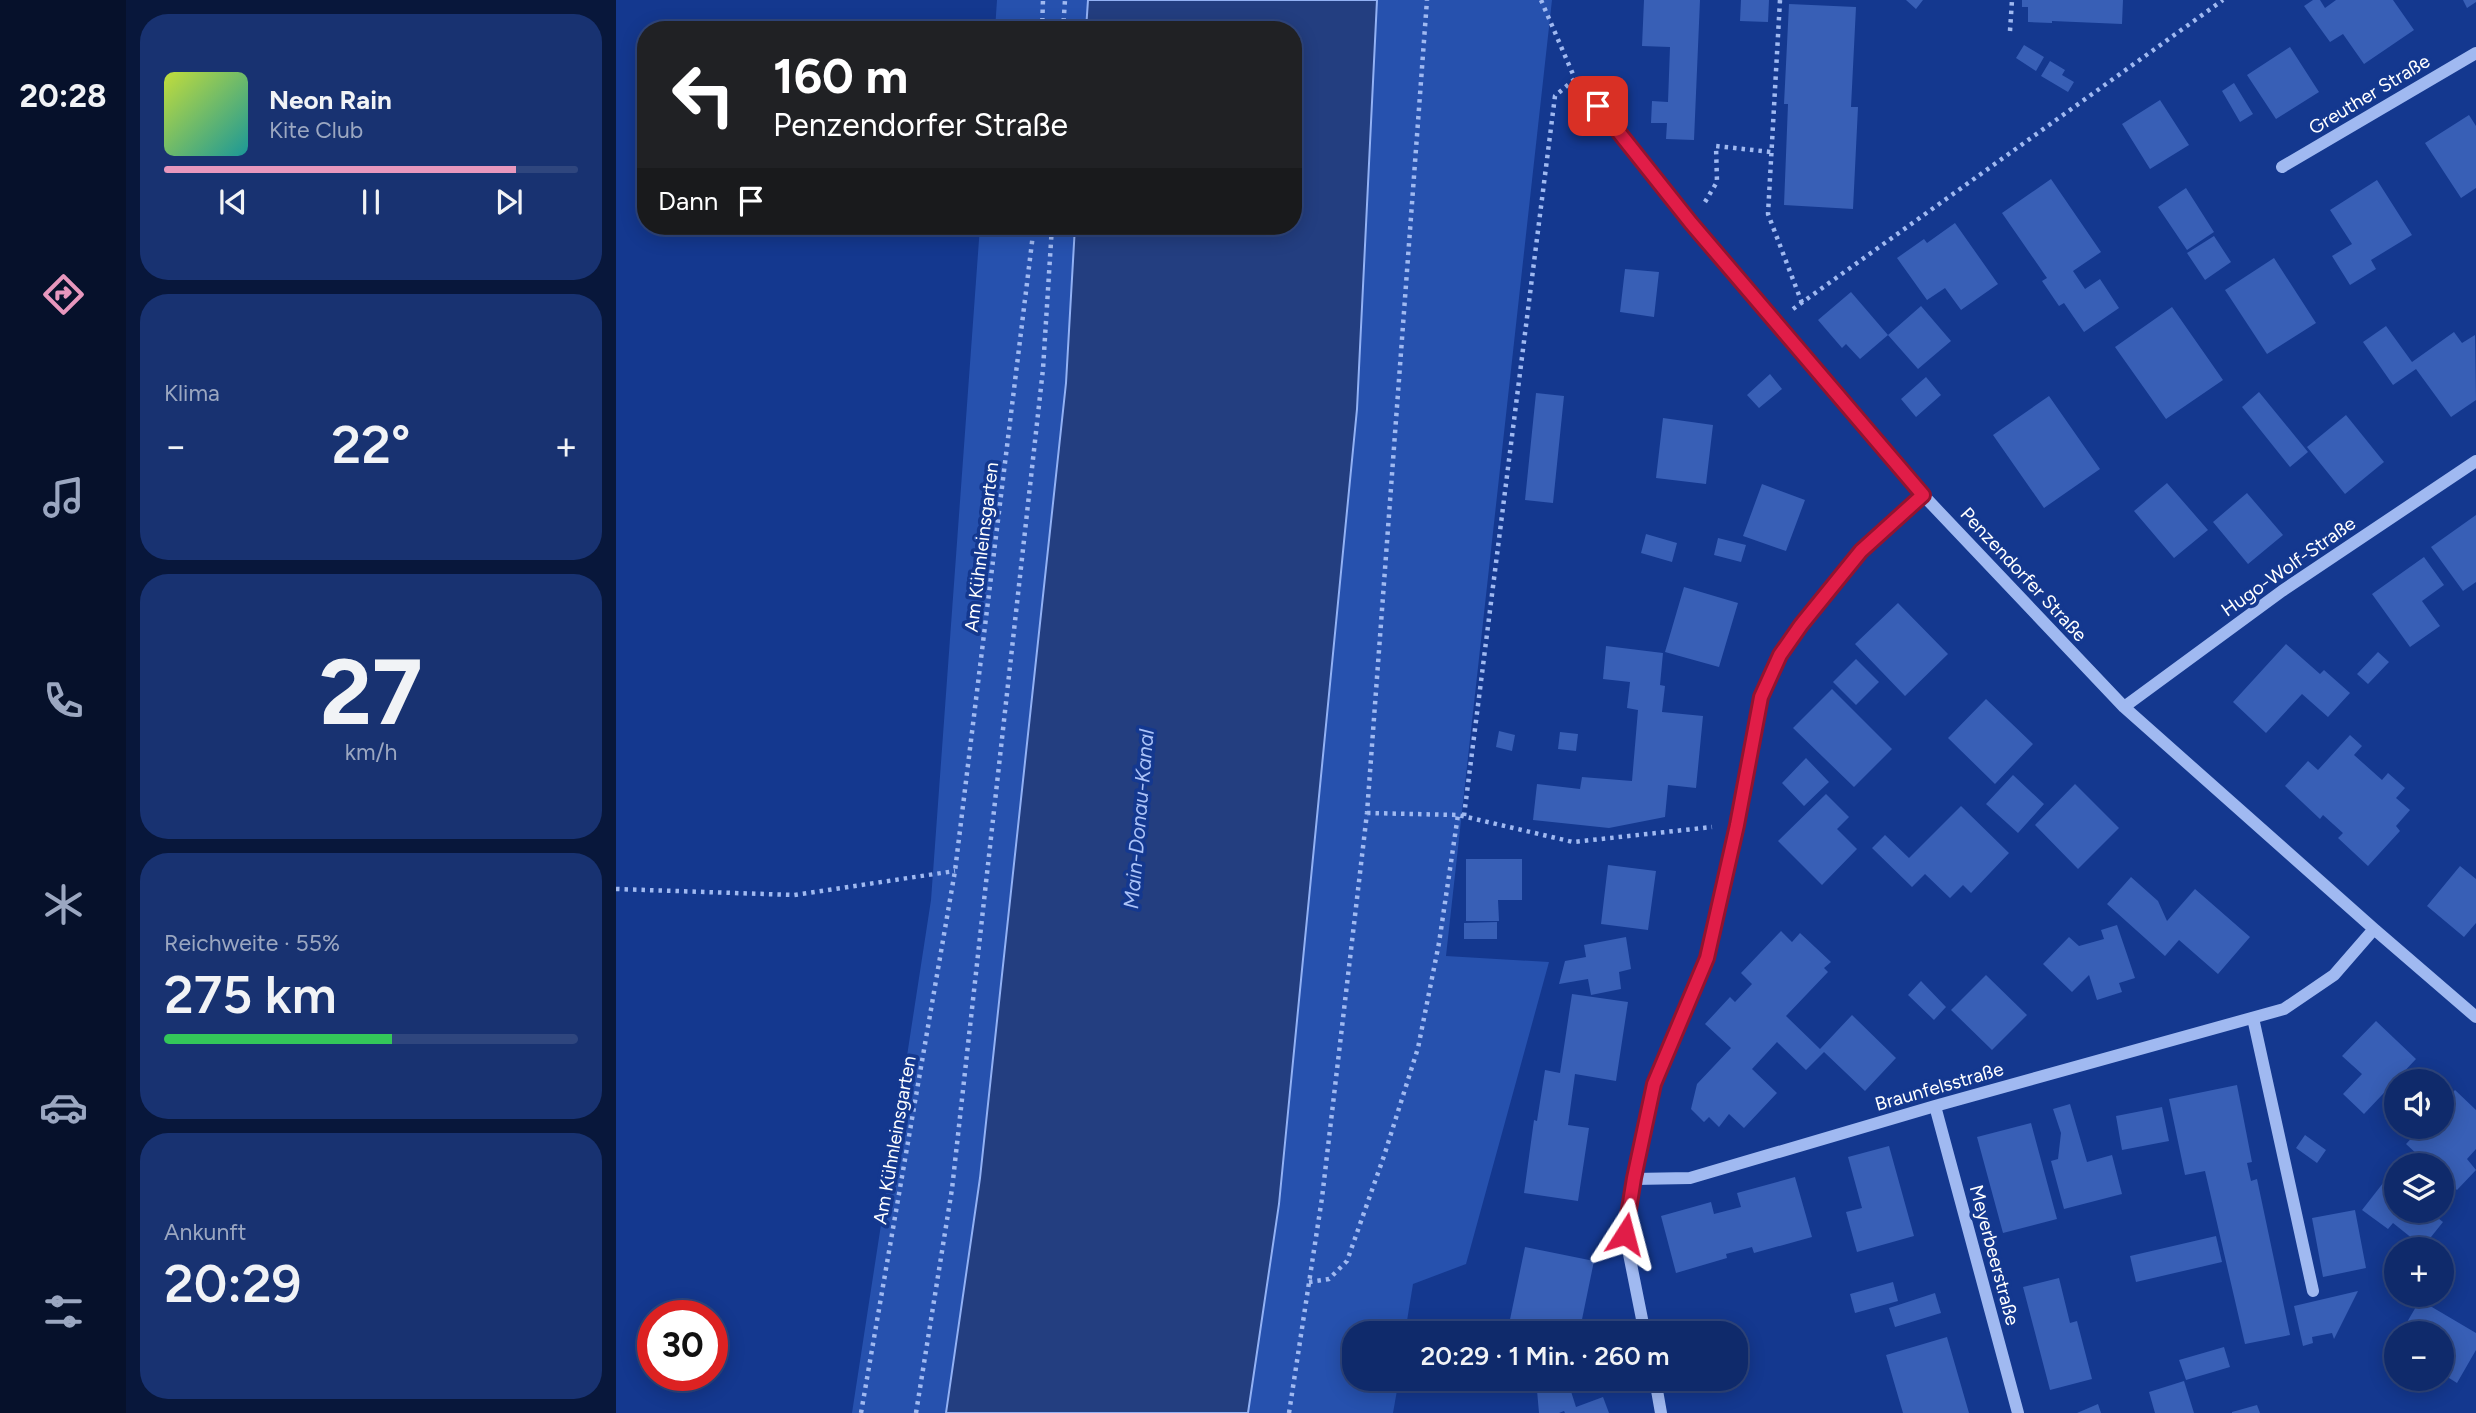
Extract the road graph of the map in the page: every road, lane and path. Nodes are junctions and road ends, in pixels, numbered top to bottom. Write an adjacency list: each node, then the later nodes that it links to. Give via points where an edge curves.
1 (1043, 0): 8 (path)
2 (1065, 0): 9 (path)
3 (1427, 0): 24 (path)
4 (1541, 0): 12 (path)
5 (1780, 0): 14 (path)
6 (2012, 0): 10 (path)
7 (2222, 0): 19 (path)
8 (1042, 21)
9 (1064, 21)
10 (2010, 31)
11 (2476, 53): 15 (street, Greuther Straße)
12 (1575, 79): 13 (path); 25 (path, via 1555,96)
13 (1598, 106): 16 (street, Penzendorfer Straße)
14 (1772, 152): 16 (path, via 1716,146 1717,182); 19 (path, via 1768,214)
15 (2283, 167)
16 (1691, 223): 20 (street, Penzendorfer Straße)
17 (1033, 235): 27 (path, Am Kühnleinsgarten)
18 (1051, 235): 40 (path, via 1043,369 952,1189)
19 (1802, 303): 20 (path)
20 (1775, 322): 22 (street, Penzendorfer Straße)
21 (2476, 461): 23 (street, Hugo-Wolf-Straße, via 2282,591)
22 (1923, 495): 23 (street, Penzendorfer Straße); 26 (street, via 1861,551 1780,655 1761,697)
23 (2124, 707): 29 (street, Penzendorfer Straße)
24 (1367, 813): 25 (path); 34 (path)
25 (1461, 815): 26 (path, via 1573,842); 34 (path, via 1418,1048 1384,1156 1347,1261 1329,1279)
26 (1737, 825): 33 (street, via 1707,958 1654,1084)
27 (956, 872): 28 (path, via 794,895); 39 (path, Am Kühnleinsgarten)
28 (616, 889)
29 (2374, 929): 30 (street, Penzendorfer Straße); 31 (street, Braunfelsstraße, via 2334,975 2284,1009)
30 (2476, 1017)
31 (2253, 1018): 32 (street, Braunfelsstraße); 35 (street)
32 (1935, 1106): 33 (street, Braunfelsstraße, via 1690,1178); 43 (street, Meyerbeerstraße)
33 (1634, 1178): 36 (street, via 1625,1234)
34 (1309, 1282): 38 (path)
35 (2313, 1291)
36 (1642, 1321)
37 (1656, 1391): 42 (street)
38 (1290, 1410): 41 (path)
39 (861, 1413)
40 (916, 1413)
41 (1298, 1413)
42 (1661, 1413)
43 (2018, 1413)

